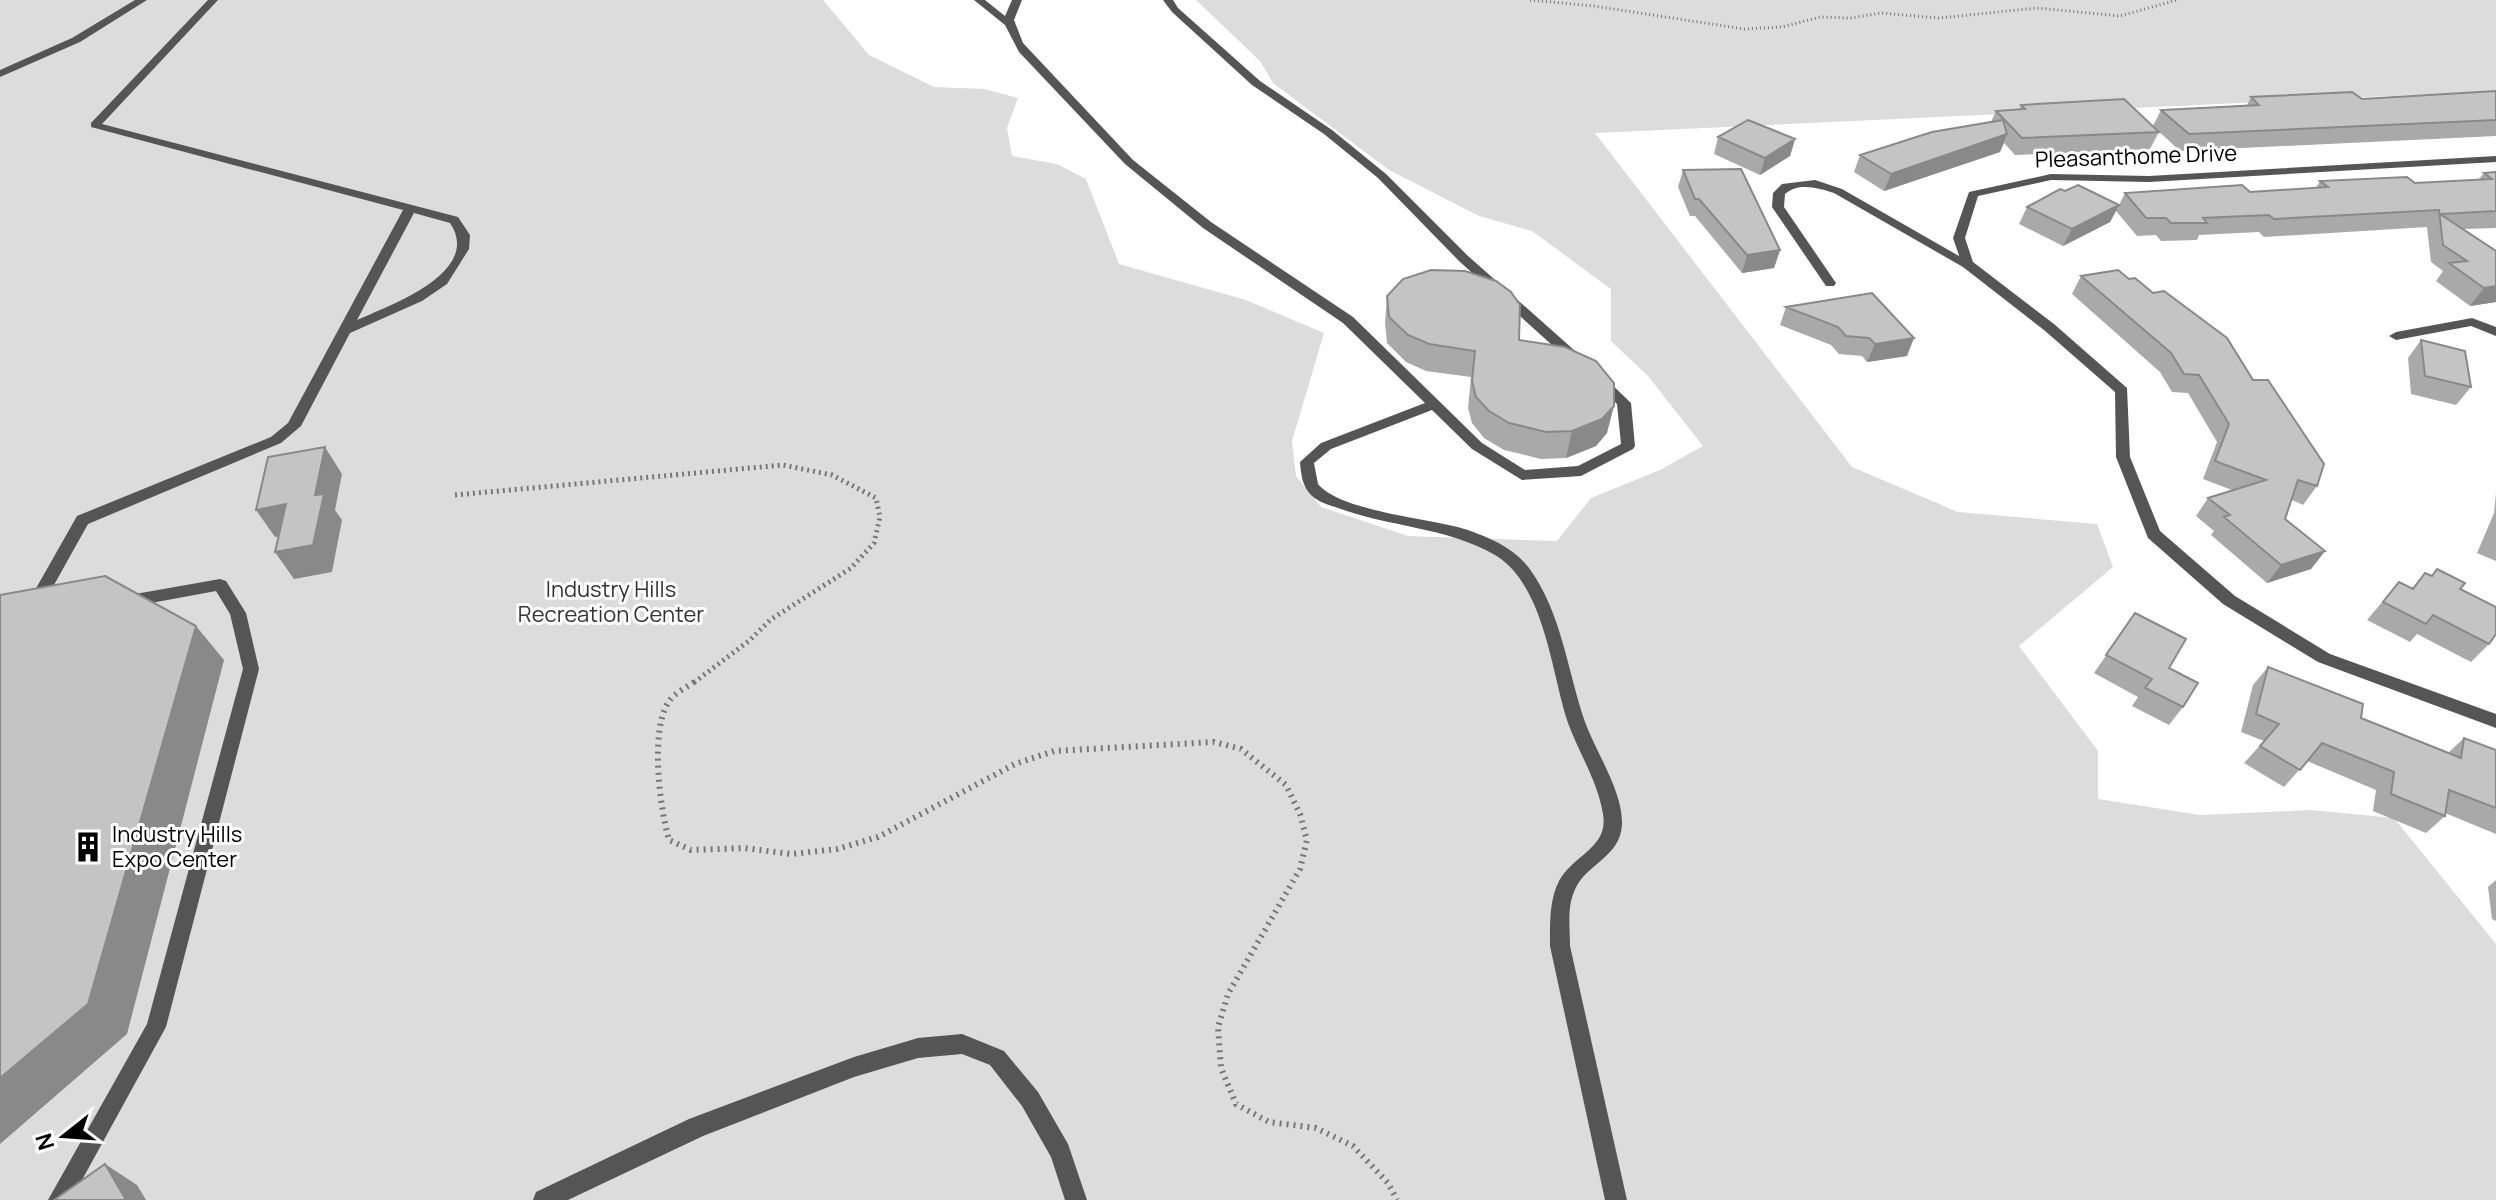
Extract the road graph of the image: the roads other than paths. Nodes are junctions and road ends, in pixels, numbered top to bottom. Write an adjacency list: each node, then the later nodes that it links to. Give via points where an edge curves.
1 (142, 0): 7 (street, via 76,40)
2 (213, 0): 9 (street, via 95,125)
3 (979, 0): 6 (street)
4 (1017, 0): 6 (street)
5 (1168, 0): 15 (street, via 1256,83 1382,176 1463,258 1624,403 1628,446 1581,471 1522,475 1477,446)
6 (1008, 23): 15 (street, via 1023,50 1129,162 1207,225 1348,320)
7 (0, 74)
8 (2496, 159): 10 (street, Pleasanthome Drive, via 2149,179 2051,177 1973,194 1959,238)
9 (410, 209): 12 (street); 12 (street, via 454,220 464,235 463,249 443,281)
10 (1967, 264): 11 (street, via 1838,191 1815,183 1786,186 1779,193 1778,207); 18 (street, via 2122,391 2123,457 2153,534 2229,600 2324,658)
11 (1830, 283)
12 (345, 330): 17 (street, via 294,426 276,440 82,520)
13 (2496, 332): 14 (street, via 2472,322)
14 (2396, 336)
15 (1434, 404): 22 (street, via 1326,446 1307,462 1308,480 1316,493 1348,508 1497,546 1537,596 1613,825 1602,854 1571,877 1560,905 1560,946)
16 (101, 606): 19 (street, via 220,585 238,613 251,669 156,1027)
17 (29, 618)
18 (2496, 721)
19 (59, 1200)
20 (544, 1200): 21 (street, via 697,1127 854,1067 918,1048 962,1044 997,1058 1030,1099 1060,1152)
21 (1076, 1200)
22 (1616, 1200)

